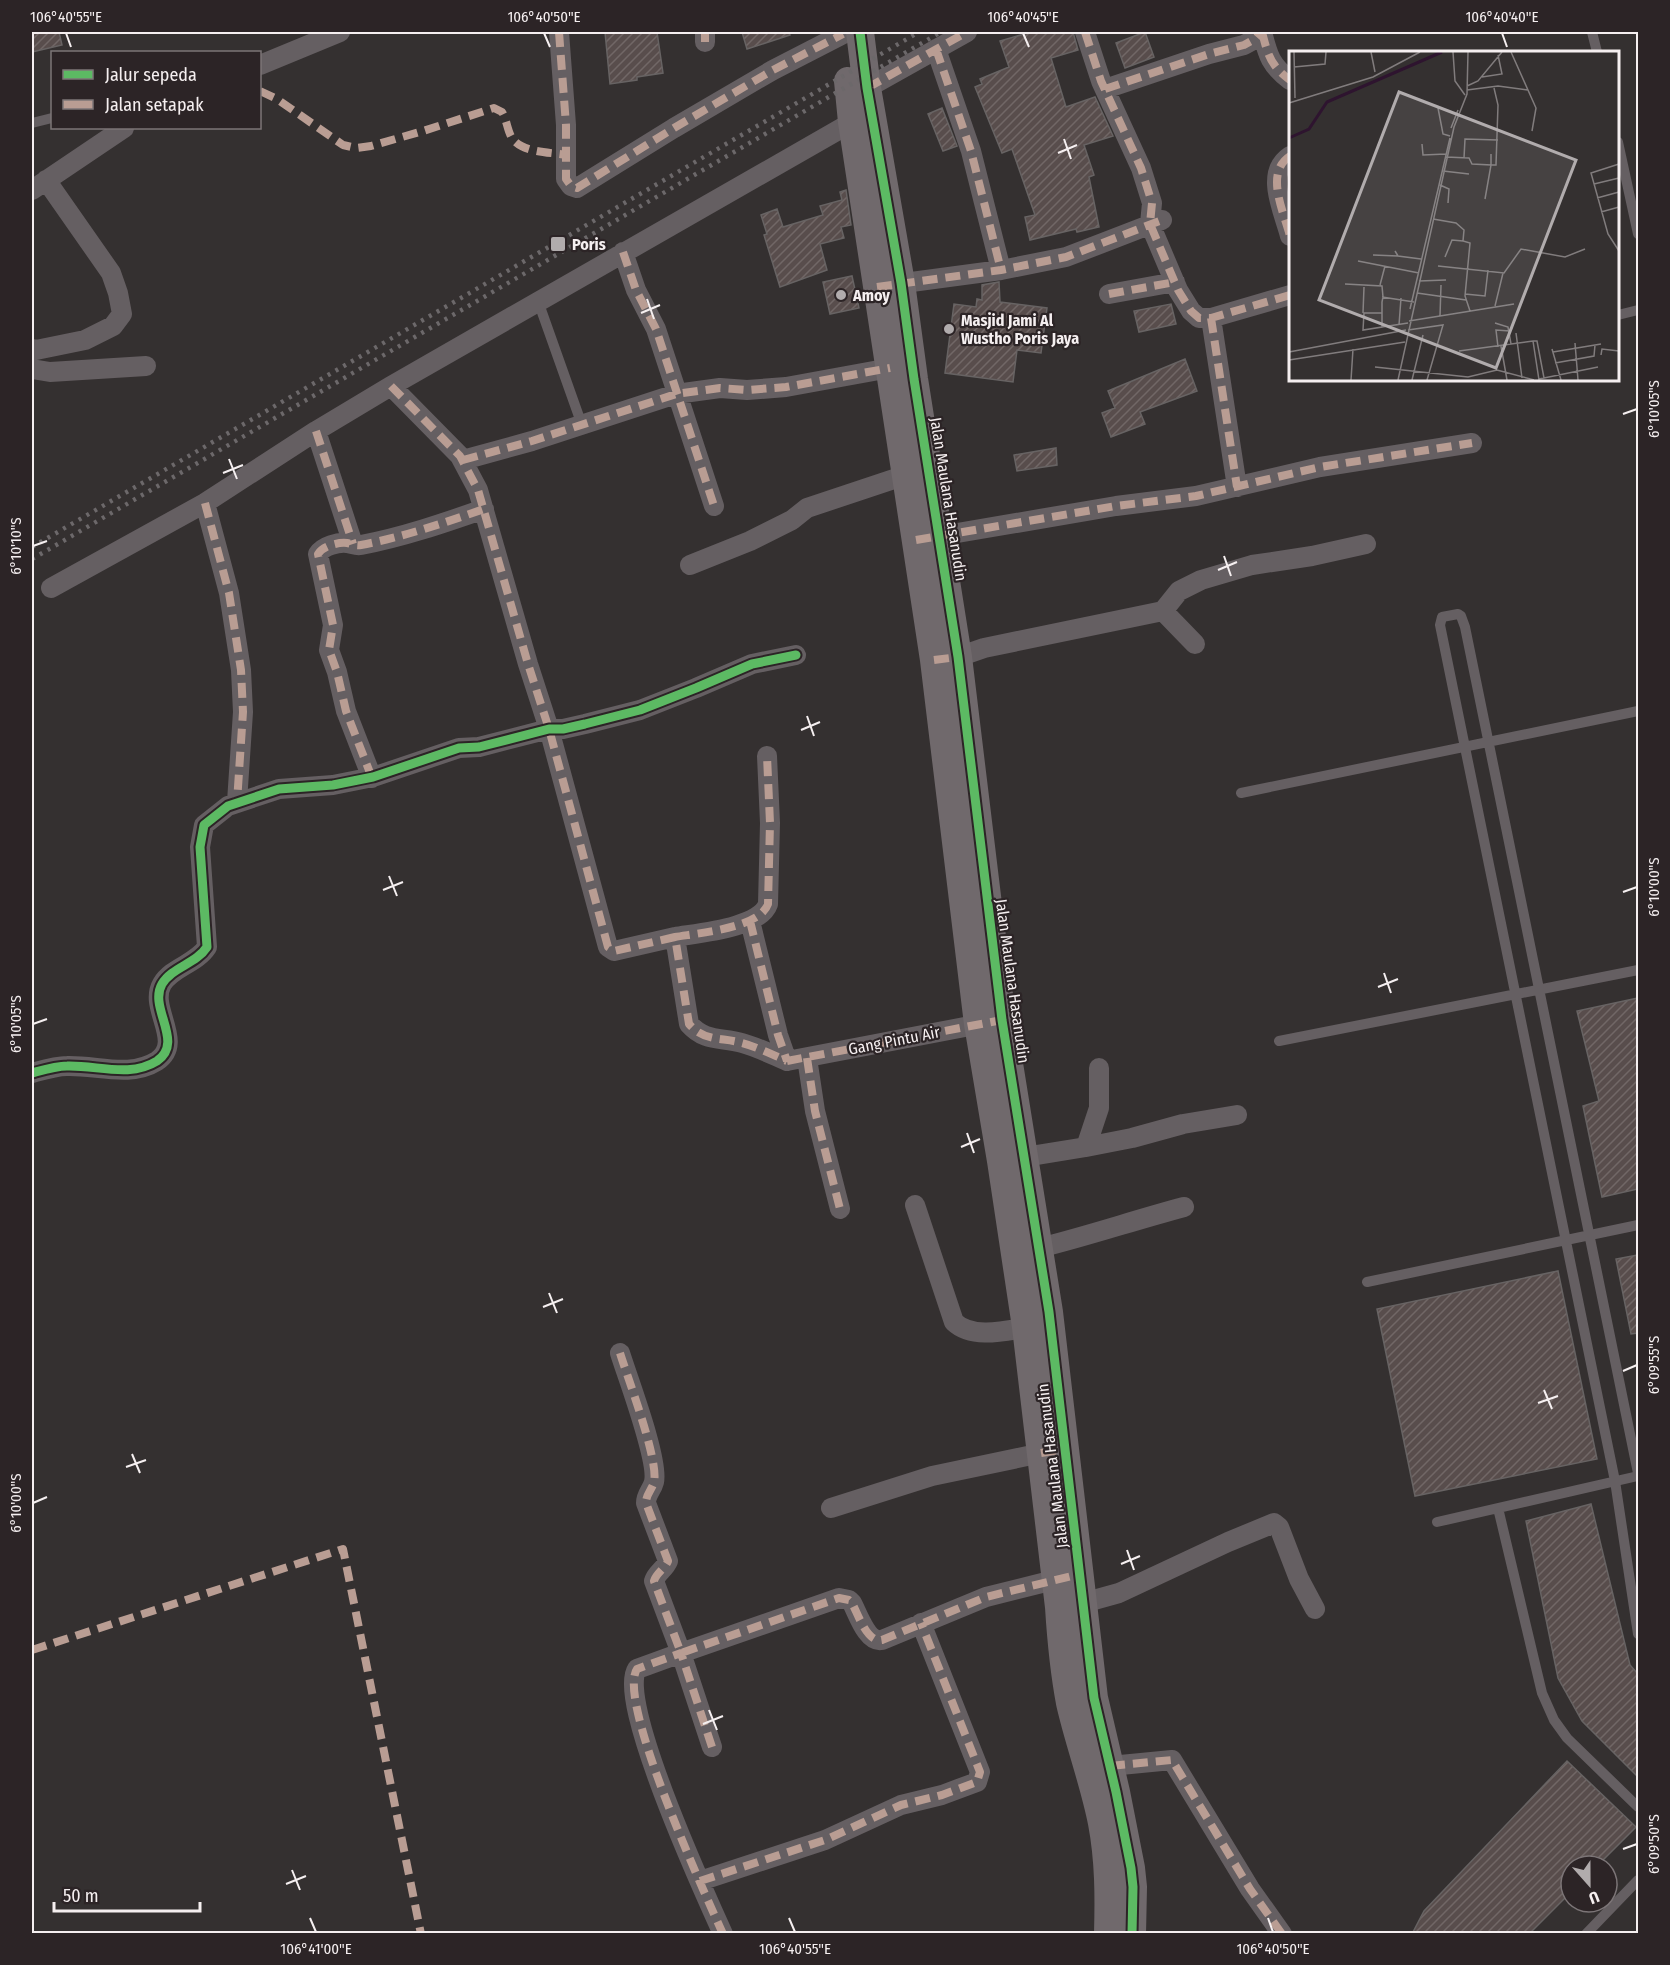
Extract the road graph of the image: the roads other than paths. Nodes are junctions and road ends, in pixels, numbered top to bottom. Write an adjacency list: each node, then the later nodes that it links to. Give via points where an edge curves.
1 (340, 32): 10 (street)
2 (559, 32): 3 (street, via 566,179 577,188 703,110)
3 (848, 32): 13 (street, Jalan Maulana Hasanudin)
4 (967, 32): 8 (street)
5 (1085, 32): 12 (street)
6 (1261, 32): 11 (street, via 1270,60); 12 (street, via 1244,45)
7 (1592, 32): 9 (lane)
8 (936, 49): 13 (street); 24 (street, via 971,151)
9 (1597, 51)
10 (261, 65)
11 (1289, 79)
12 (1105, 89): 20 (street, via 1146,182)
13 (863, 107): 23 (street); 26 (street, Jalan Maulana Hasanudin)
14 (51, 118): 15 (lane)
15 (32, 123)
16 (123, 129): 19 (street)
17 (1619, 151): 22 (lane)
18 (1289, 157): 21 (street, via 1276,175)
19 (39, 185): 33 (street, via 111,273 122,314 113,326 85,340)
20 (1156, 222): 24 (street, via 1066,257); 25 (street)
21 (1289, 232)
22 (1638, 234)
23 (623, 252): 29 (street); 38 (street, via 636,290 656,329)
24 (1001, 270): 26 (street)
25 (1175, 282): 27 (street); 32 (street, via 1191,311 1199,318)
26 (889, 285): 35 (street, Jalan Maulana Hasanudin); 48 (street, Jalan Maulana Hasanudin, via 914,379)
27 (1109, 294)
28 (1289, 295): 32 (street)
29 (538, 301): 37 (street); 39 (lane)
30 (1638, 310): 31 (lane)
31 (1619, 315)
32 (1211, 318): 44 (street)
33 (32, 350)
34 (146, 366): 36 (street, via 50,372)
35 (890, 368): 38 (street, via 786,387 720,388); 43 (street, Jalan Maulana Hasanudin)
36 (32, 369)
37 (391, 386): 40 (street); 42 (street)
38 (676, 394): 39 (street); 46 (street)
39 (582, 424): 42 (street)
40 (316, 431): 45 (street); 49 (street)
41 (1472, 443): 44 (street, via 1320,467)
42 (462, 460): 47 (street)
43 (906, 475): 48 (street, Jalan Maulana Hasanudin); 51 (street, via 807,508 750,541)
44 (1237, 487): 48 (street)
45 (205, 503): 52 (street); 64 (street, via 230,593 241,670 243,712)
46 (714, 506)
47 (484, 509): 49 (street, via 405,534); 58 (street)
48 (935, 537): 56 (street, Jalan Maulana Hasanudin)
49 (353, 544): 62 (street, via 323,548 318,558 333,625 329,650 346,711)
50 (1366, 544): 53 (street, via 1201,580 1179,591)
51 (690, 565)
52 (51, 588)
53 (1163, 610): 54 (street); 56 (street)
54 (1195, 644)
55 (796, 655): 58 (street, via 752,664 640,710 564,729)
56 (959, 655): 70 (street, Jalan Maulana Hasanudin)
57 (1638, 711): 59 (lane)
58 (549, 729): 62 (street, via 479,747 459,748); 66 (street, via 608,947 614,951)
59 (1488, 743): 60 (lane); 60 (lane, via 1463,620 1458,615 1442,617 1440,625); 68 (lane)
60 (1465, 748): 63 (lane); 69 (lane)
61 (767, 756): 65 (street, via 768,904 765,912)
62 (372, 778): 64 (street, via 279,789)
63 (1241, 793)
64 (237, 802): 75 (street, via 204,825 200,847 207,947 202,955 170,974 159,990 168,1046 165,1054 140,1067 98,1070 67,1066)
65 (750, 921): 66 (street); 73 (street)
66 (675, 938): 73 (street, via 689,1024 697,1034 742,1043)
67 (1638, 970): 68 (lane)
68 (1539, 991): 69 (lane); 83 (lane)
69 (1516, 996): 71 (lane); 84 (lane)
70 (990, 1022): 72 (street, Gang Pintu Air); 78 (street, Jalan Maulana Hasanudin)
71 (1279, 1041)
72 (807, 1058): 73 (street, Gang Pintu Air); 81 (street, via 815,1111)
73 (787, 1061)
74 (1099, 1068): 77 (street, via 1099,1108)
75 (32, 1073)
76 (1237, 1116): 77 (street, via 1183,1124)
77 (1078, 1149): 78 (street)
78 (1021, 1158): 85 (street, Jalan Maulana Hasanudin); 87 (street, Jalan Maulana Hasanudin)
79 (915, 1205): 87 (street, via 954,1322 962,1329 978,1332)
80 (1184, 1207): 85 (street)
81 (840, 1209)
82 (1638, 1225): 83 (lane)
83 (1590, 1235): 84 (lane); 90 (lane)
84 (1566, 1240): 86 (lane); 91 (lane)
85 (1046, 1247): 87 (street, Jalan Maulana Hasanudin)
86 (1367, 1282)
87 (1038, 1326): 89 (street, Jalan Maulana Hasanudin)
88 (620, 1353): 100 (street, via 652,1457 654,1483 646,1503 668,1561 654,1581)
89 (1053, 1451): 92 (street, via 932,1476); 95 (street, Jalan Maulana Hasanudin)
90 (1638, 1475): 91 (lane)
91 (1615, 1481): 93 (lane); 99 (lane)
92 (831, 1508)
93 (1498, 1508): 94 (lane); 104 (lane, via 1542,1693 1554,1720 1567,1738)
94 (1437, 1522)
95 (1068, 1577): 96 (street, Jalan Maulana Hasanudin); 98 (street, via 986,1597); 101 (street, Jalan Maulana Hasanudin, via 1062,1647)
96 (1083, 1603): 97 (street, via 1119,1593 1274,1523); 101 (street, Jalan Maulana Hasanudin)
97 (1315, 1609)
98 (921, 1623): 100 (street, via 876,1641 870,1638 852,1603 839,1598); 106 (street, via 980,1772 977,1782 901,1805 825,1840)
99 (1638, 1634)
100 (681, 1653): 102 (street); 106 (street, via 640,1666 633,1679 649,1753)
101 (1082, 1701): 103 (street, Jalan Maulana Hasanudin)
102 (712, 1747)
103 (1107, 1783): 108 (street, Jalan Maulana Hasanudin); 109 (street, Jalan Maulana Hasanudin, via 1133,1887); 110 (street, via 1172,1760)
104 (1638, 1807)
105 (1638, 1880): 111 (lane)
106 (700, 1881): 107 (street)
107 (723, 1934)
108 (1108, 1934)
109 (1132, 1934)
110 (1282, 1934)
111 (1586, 1934)

